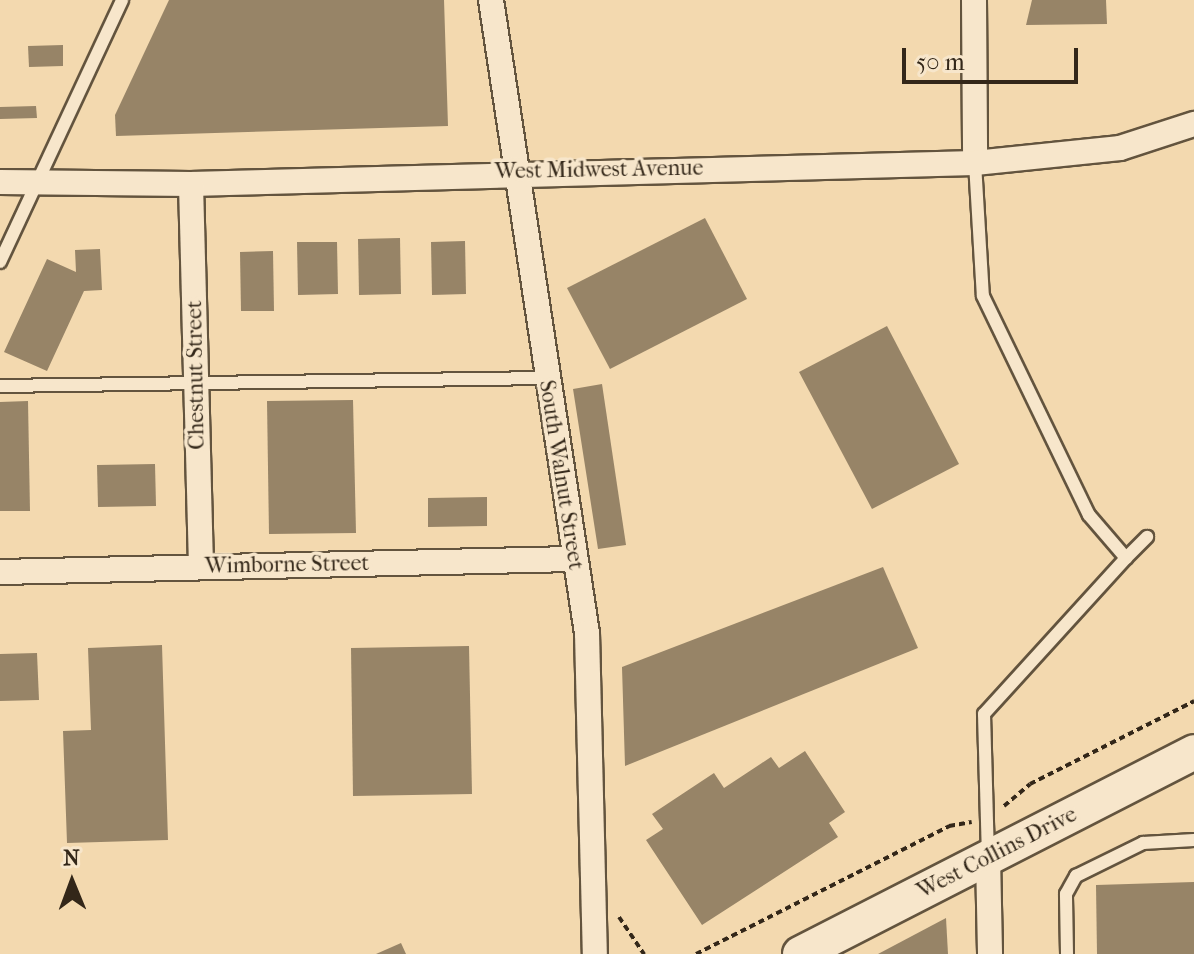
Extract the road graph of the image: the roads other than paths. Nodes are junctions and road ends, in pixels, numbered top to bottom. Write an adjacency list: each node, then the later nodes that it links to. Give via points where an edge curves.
1 (122, 0): 8 (lane)
2 (491, 0): 6 (street, South Walnut Street)
3 (974, 0): 5 (street)
4 (1194, 124): 5 (street, West Midwest Avenue, via 1120,148)
5 (975, 163): 6 (street, West Midwest Avenue); 15 (lane, via 983,296 1089,515)
6 (513, 172): 9 (street, West Midwest Avenue); 11 (street, South Walnut Street)
7 (0, 182): 8 (street, West Midwest Avenue)
8 (34, 182): 9 (street, West Midwest Avenue); 10 (lane)
9 (191, 184): 12 (street, Chestnut Street)
10 (0, 262)
11 (546, 378): 12 (lane); 16 (street, South Walnut Street)
12 (196, 383): 13 (lane); 17 (street, Chestnut Street)
13 (0, 386)
14 (1147, 537): 15 (lane)
15 (1126, 558): 21 (lane, via 984,714)
16 (574, 559): 17 (street, Wimborne Street); 22 (street, South Walnut Street, via 587,633)
17 (201, 567): 18 (street, Wimborne Street)
18 (0, 572)
19 (1194, 752): 21 (main road, West Collins Drive)
20 (1194, 840): 25 (lane, via 1143,843 1076,876 1066,894)
21 (988, 857): 23 (main road, West Collins Drive); 24 (street)
22 (595, 954)
23 (800, 954)
24 (990, 954)
25 (1067, 954)

